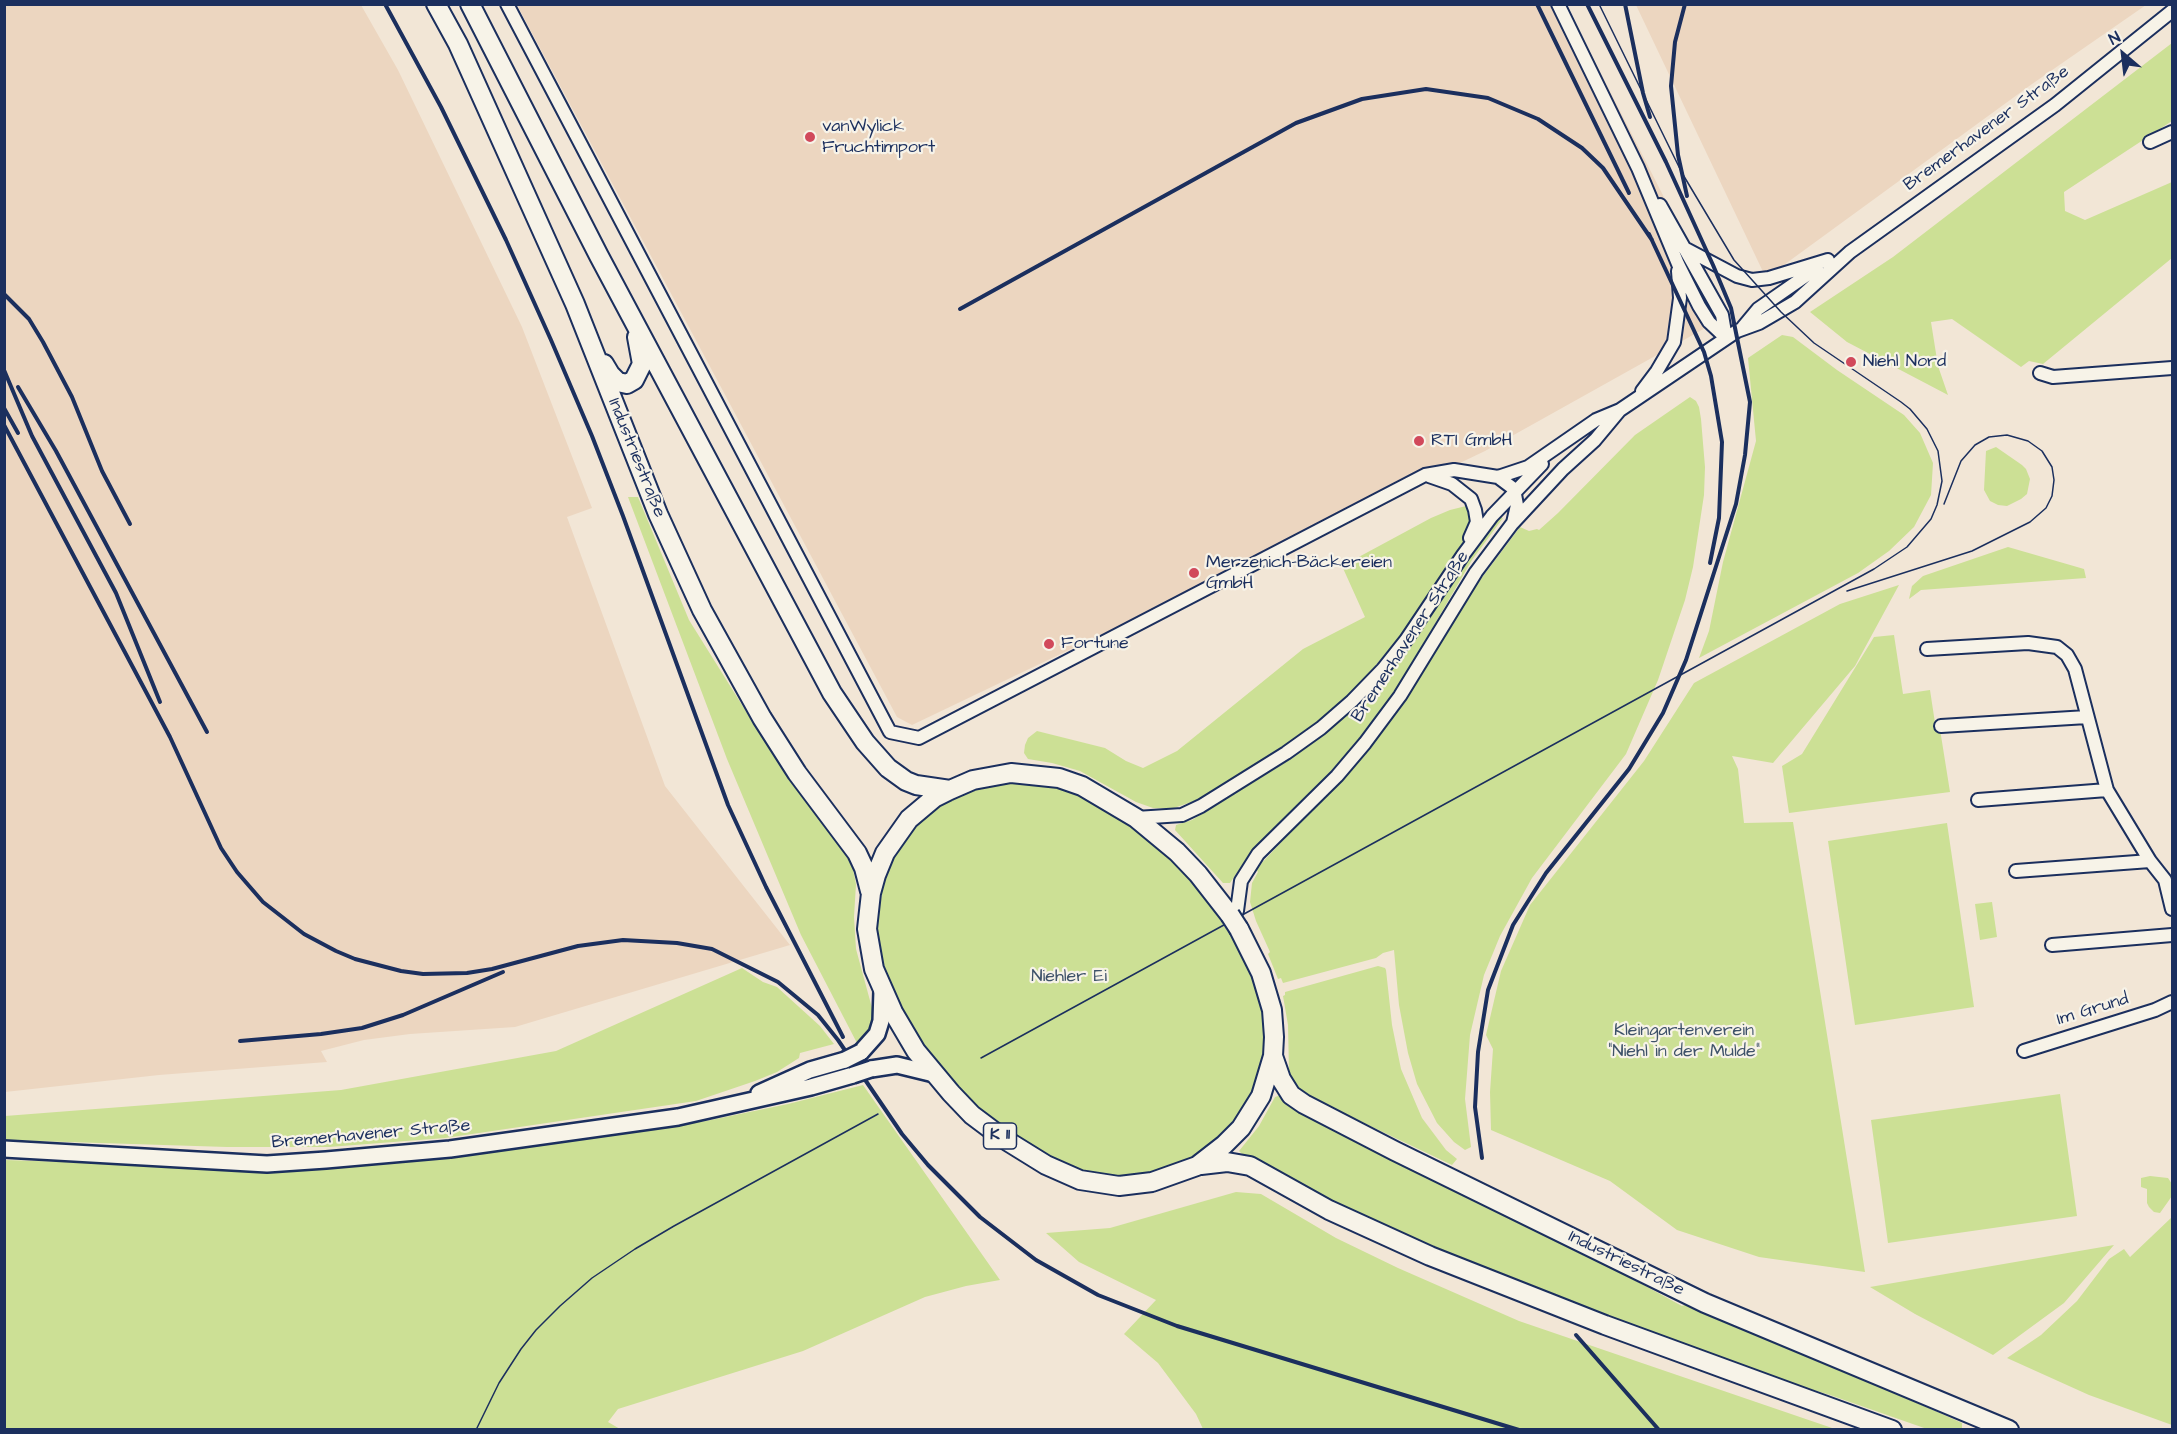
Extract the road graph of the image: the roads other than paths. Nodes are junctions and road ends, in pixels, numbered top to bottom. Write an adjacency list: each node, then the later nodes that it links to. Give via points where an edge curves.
1 (436, 4): 14 (highway, Industriestraße, via 458,44)
2 (470, 4): 13 (highway)
3 (507, 4): 22 (street, Bremerhavener Straße, via 890,732 919,738)
4 (1558, 4): 8 (street)
5 (2172, 11): 10 (street, Bremerhavener Straße, via 2055,105)
6 (2172, 132): 7 (street)
7 (2150, 142)
8 (1638, 168): 9 (street); 12 (street)
9 (1686, 248): 11 (street, via 1752,280); 16 (street, via 1722,315)
10 (1850, 252): 11 (street, Bremerhavener Straße); 15 (street, Bremerhavener Straße, via 1795,302 1759,323)
11 (1828, 260): 15 (street, Bremerhavener Straße, via 1758,309)
12 (1678, 264): 16 (street, via 1709,322); 19 (street, via 1680,298 1674,342)
13 (630, 312): 14 (highway, via 642,364 634,380 627,384 610,374); 30 (highway, via 810,656 848,718 897,776 916,785)
14 (584, 326): 37 (highway, Industriestraße, via 658,514 702,610 767,727 857,853 864,868)
15 (1743, 327): 16 (street, Bremerhavener Straße)
16 (1726, 338): 19 (street, Bremerhavener Straße)
17 (2172, 368): 18 (street, via 2053,377)
18 (2040, 373)
19 (1632, 402): 20 (street, Bremerhavener Straße)
20 (1620, 410): 21 (street, Bremerhavener Straße, via 1596,420); 25 (street, Bremerhavener Straße)
21 (1554, 451): 23 (street, Bremerhavener Straße, via 1528,467); 24 (street, Bremerhavener Straße)
22 (1425, 475): 23 (street, Bremerhavener Straße, via 1454,470); 26 (street, Bremerhavener Straße, via 1452,484 1471,499 1477,522)
23 (1498, 477): 24 (street)
24 (1514, 492): 25 (street); 26 (street, Bremerhavener Straße)
25 (1512, 524): 39 (street, Bremerhavener Straße, via 1476,572 1400,696 1365,743 1258,854 1241,881)
26 (1463, 555): 33 (street, Bremerhavener Straße, via 1383,669 1321,728 1201,806 1182,815)
27 (1927, 649): 28 (street, via 2028,643 2057,647 2075,669)
28 (2087, 717): 29 (street); 31 (street)
29 (1941, 726)
30 (950, 790): 33 (highway, K 11, via 973,780 1018,773 1059,778 1082,786); 37 (highway, K 11, via 924,806 895,837 885,853)
31 (2107, 790): 32 (street); 34 (street)
32 (1978, 800)
33 (1136, 818): 39 (highway, K 11, via 1177,852)
34 (2150, 861): 35 (street); 36 (street)
35 (2016, 871)
36 (2169, 878): 38 (street)
37 (869, 900): 42 (highway, K 11, via 870,951)
38 (2172, 909)
39 (1235, 918): 45 (highway, K 11, via 1268,991 1274,1023)
40 (2172, 934): 41 (street)
41 (2052, 945)
42 (882, 990): 46 (highway, K 11, via 903,1032); 47 (main road, Bremerhavener Straße / K 11, bridge, via 882,1021 877,1034 861,1052 785,1080)
43 (2172, 1002): 44 (street, Im Grund)
44 (2024, 1051)
45 (1272, 1056): 49 (highway, K 11, via 1261,1096 1241,1128 1224,1145); 51 (highway, Industriestraße, via 1292,1095 1395,1151 1705,1303)
46 (934, 1074): 47 (main road, Bremerhavener Straße / K 11, bridge, via 897,1065); 49 (highway, K 11, via 972,1115 1004,1139 1080,1180 1139,1185)
47 (738, 1104): 48 (main road, Bremerhavener Straße / K 11, via 678,1117 450,1149 267,1164)
48 (4, 1149)
49 (1181, 1173): 50 (highway, via 1227,1162 1250,1166 1329,1210 1430,1256)
50 (1892, 1430)
51 (2010, 1430)

